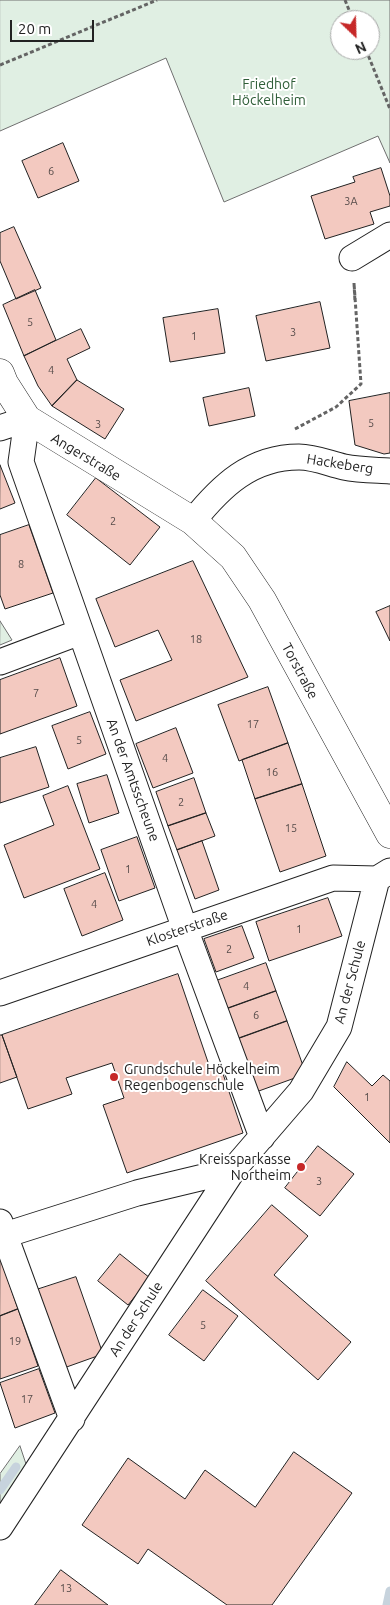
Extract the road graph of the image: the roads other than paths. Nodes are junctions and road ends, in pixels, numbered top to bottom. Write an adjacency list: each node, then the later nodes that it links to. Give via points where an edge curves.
1 (390, 235): 2 (street)
2 (352, 258)
3 (0, 373): 4 (street, Angerstraße)
4 (27, 419): 5 (street); 7 (street, Angerstraße); 8 (street, An der Amtsscheune, via 21,462)
5 (0, 428)
6 (390, 471): 7 (street, Hackeberg, via 346,467 300,457 255,465 233,477)
7 (193, 521): 10 (street, Torstraße, via 233,557 262,600)
8 (80, 632): 9 (street); 12 (street, An der Amtsscheune)
9 (0, 662)
10 (390, 834)
11 (383, 875): 12 (street, Klosterstraße, via 333,878); 14 (street, An der Schule, via 339,1027 301,1091)
12 (186, 929): 13 (street, Klosterstraße); 14 (street)
13 (0, 993)
14 (262, 1138): 15 (street, An der Schule)
15 (233, 1170): 16 (street); 17 (street, An der Schule)
16 (2, 1229): 17 (street)
17 (72, 1419): 18 (street, An der Schule)
18 (0, 1527)

